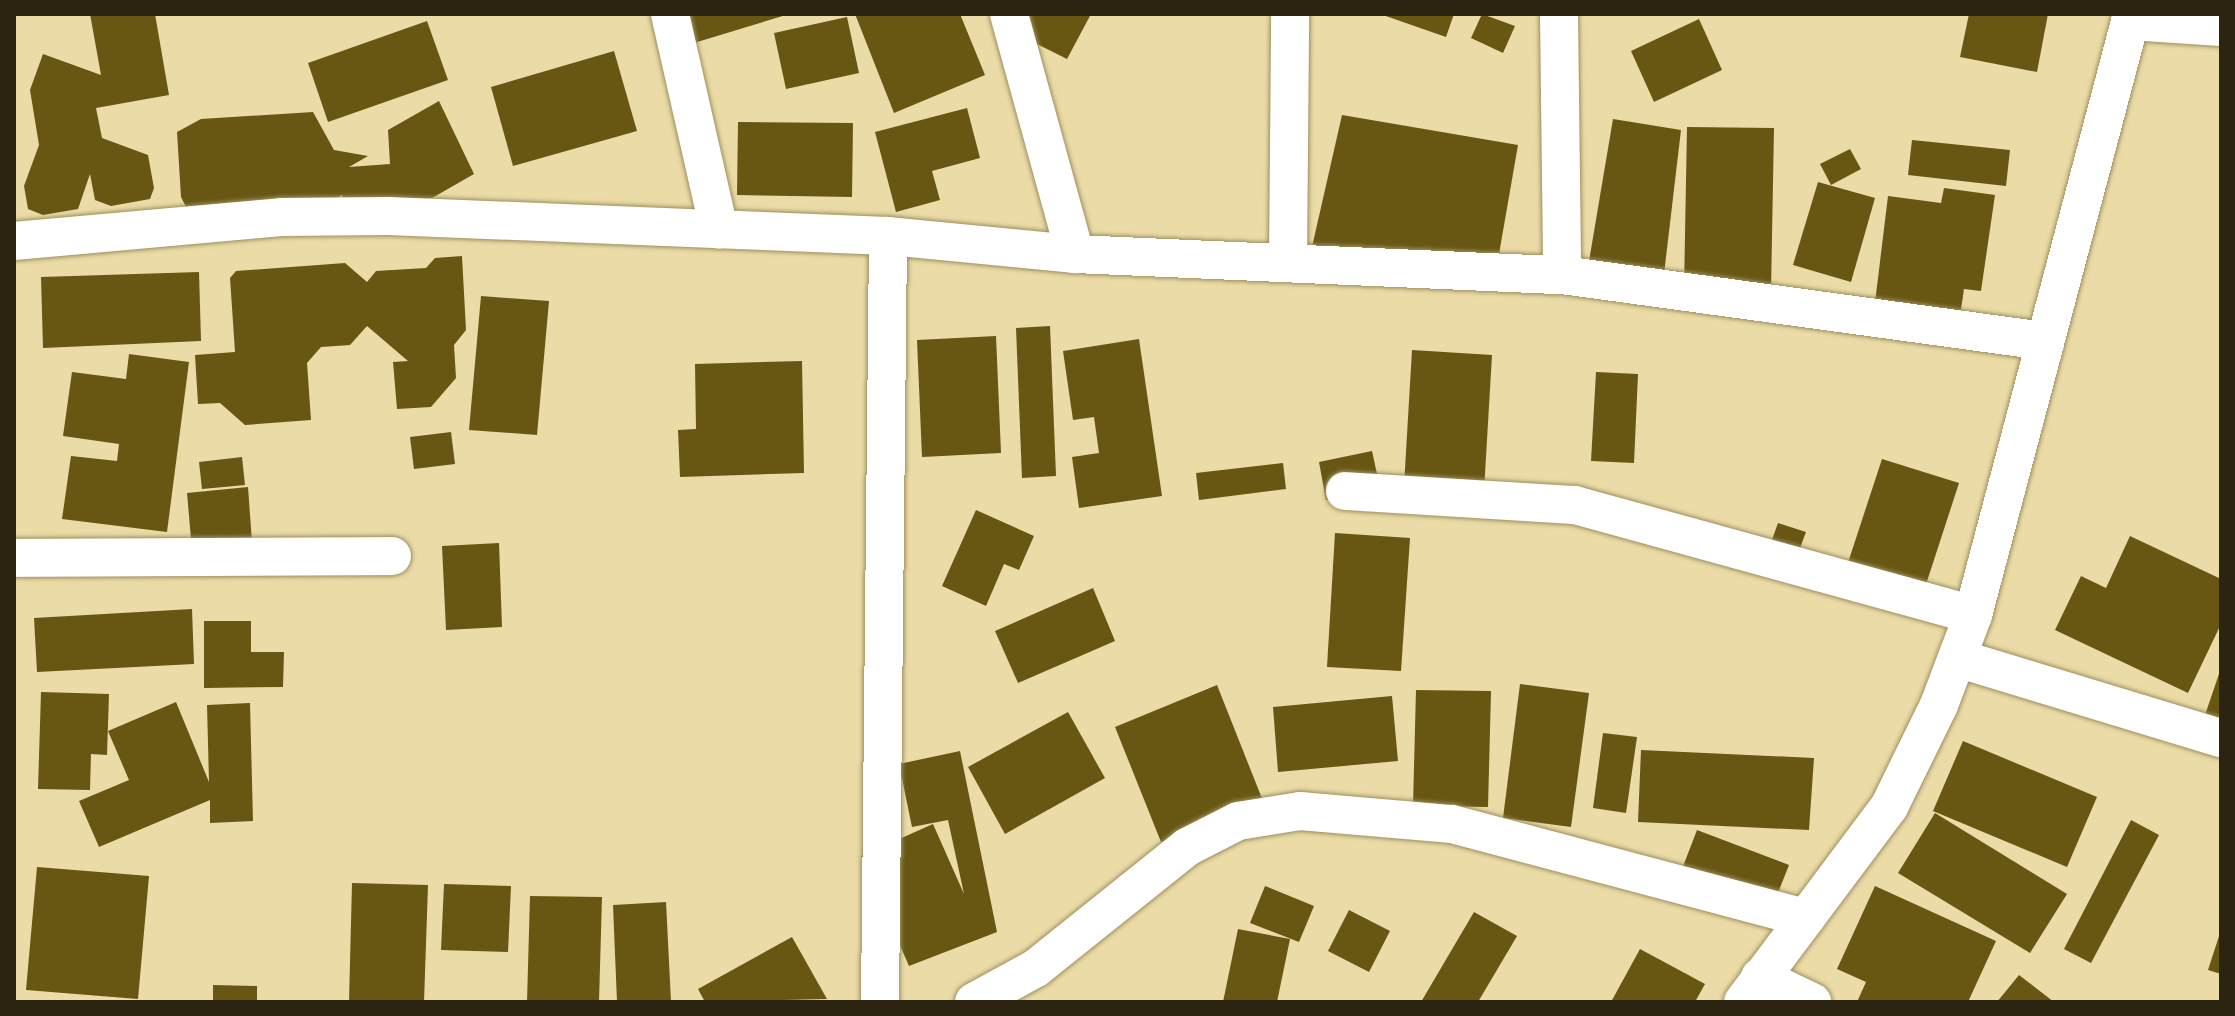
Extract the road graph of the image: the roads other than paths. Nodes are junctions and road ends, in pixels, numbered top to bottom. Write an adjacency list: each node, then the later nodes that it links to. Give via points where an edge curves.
1 (670, 14): 7 (street)
2 (1009, 14): 10 (street)
3 (1290, 14): 11 (street)
4 (1559, 14): 12 (street)
5 (2131, 18): 6 (street); 13 (street)
6 (2221, 27)
7 (719, 230): 8 (street); 9 (street, via 281,217)
8 (888, 236): 10 (street); 22 (street)
9 (14, 241)
10 (1075, 254): 11 (street)
11 (1288, 263): 12 (street)
12 (1562, 275): 13 (street)
13 (2046, 341): 17 (street)
14 (1345, 491): 17 (street, via 1575,505)
15 (392, 556): 16 (street)
16 (14, 558)
17 (1973, 615): 18 (street)
18 (1957, 658): 19 (street); 20 (street, via 1889,807)
19 (2221, 738)
20 (1806, 918): 21 (street); 23 (street, via 1452,824 1300,811 1238,821 1187,847 1036,968)
21 (1752, 989): 24 (street)
22 (880, 1002)
23 (974, 1002)
24 (1812, 1002)

